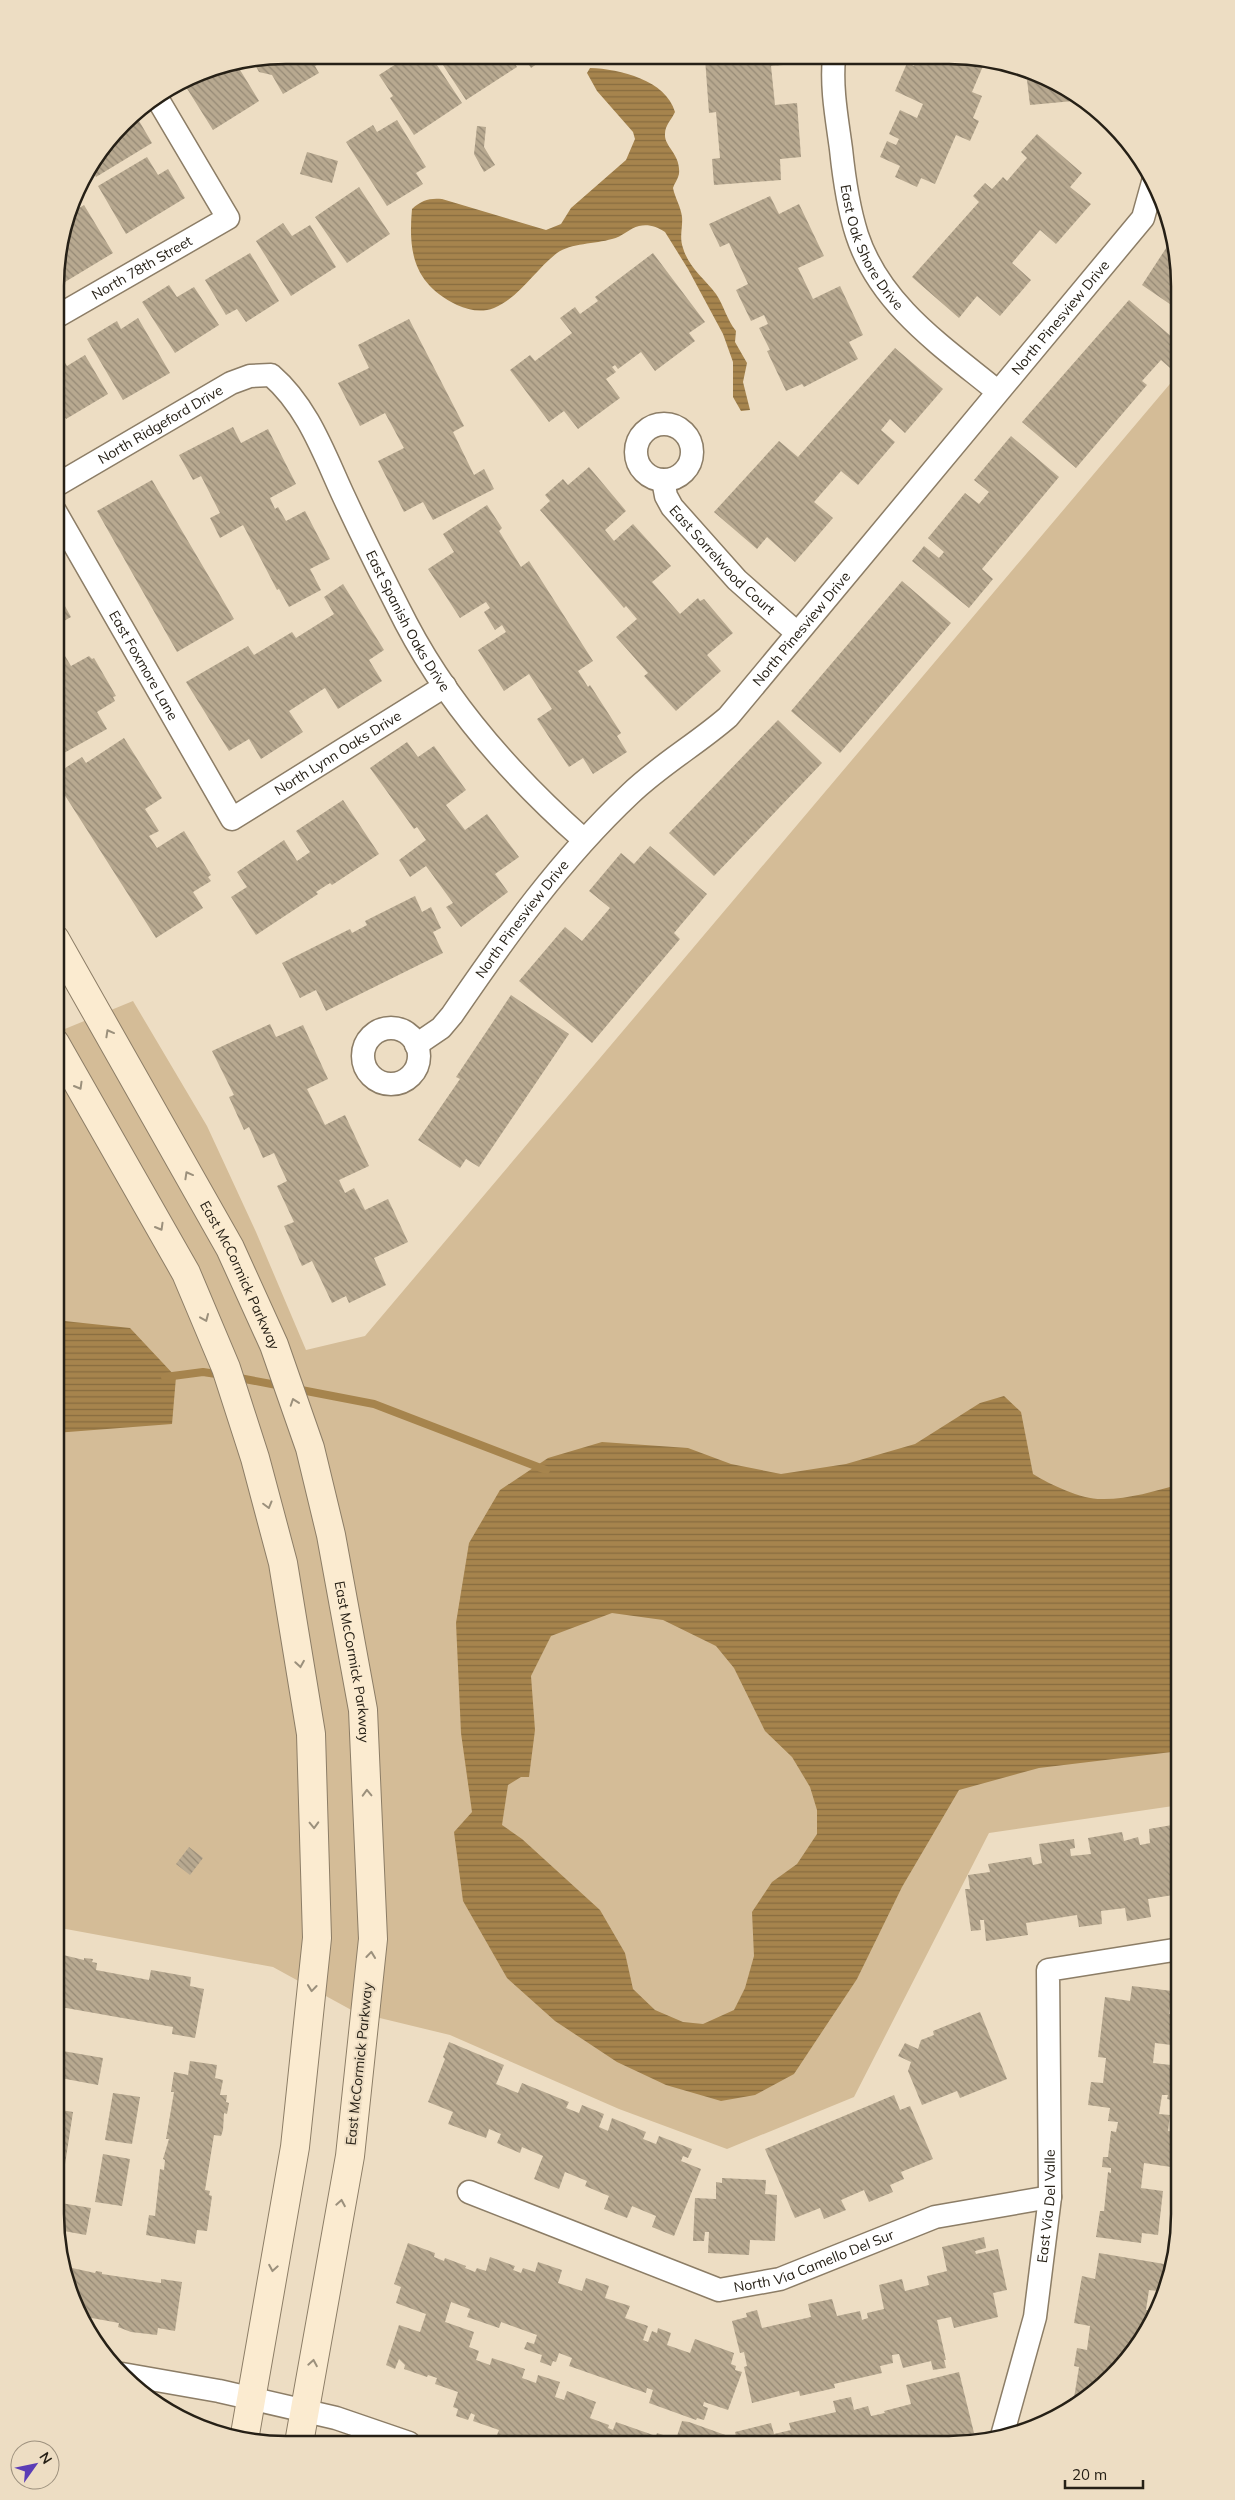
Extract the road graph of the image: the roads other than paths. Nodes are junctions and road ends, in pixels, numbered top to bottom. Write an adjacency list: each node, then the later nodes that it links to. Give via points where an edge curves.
1 (834, 64): 6 (street, East Oak Shore Drive, via 848,200 865,255 904,313)
2 (160, 103): 4 (street, North 78th Street, via 228,218)
3 (1150, 192): 6 (street, North Pinesview Drive, via 1143,218)
4 (64, 312)
5 (271, 375): 8 (street, North Ridgeford Drive, via 250,376 231,383); 11 (street, East Spanish Oaks Drive, via 288,390 305,414 391,594)
6 (997, 391): 10 (street, North Pinesview Drive)
7 (663, 480): 10 (street, East Sorrelwood Court, via 672,506 737,580)
8 (64, 481)
9 (64, 525): 12 (street, East Foxmore Lane)
10 (797, 632): 13 (street, North Pinesview Drive, via 728,717 703,740 632,792)
11 (444, 686): 12 (street, North Lynn Oaks Drive); 13 (street, East Spanish Oaks Drive, via 517,778)
12 (232, 819)
13 (583, 839): 15 (street, North Pinesview Drive, via 515,924 452,1015 441,1028)
14 (64, 955): 22 (main road, East McCormick Parkway, one-way to 14, via 350,2156 373,1939 363,1710 331,1535 310,1448 274,1345 230,1248)
15 (416, 1045)
16 (64, 1059): 21 (main road, one-way to 21, via 186,1273 226,1368 255,1458 283,1563 311,1734 317,1938 294,2147)
17 (1171, 1950): 19 (street, East Via Del Valle, via 1048,1970)
18 (469, 2192): 19 (street, North Via Camello Del Sur, via 719,2290 780,2279 935,2217)
19 (1050, 2197): 23 (street, East Via Del Valle, via 1034,2317)
20 (134, 2376): 21 (street)
21 (251, 2398): 22 (street); 24 (main road)
22 (305, 2411): 25 (main road, East McCormick Parkway); 26 (street)
23 (1004, 2430)
24 (245, 2432)
25 (300, 2436)
26 (387, 2436)

